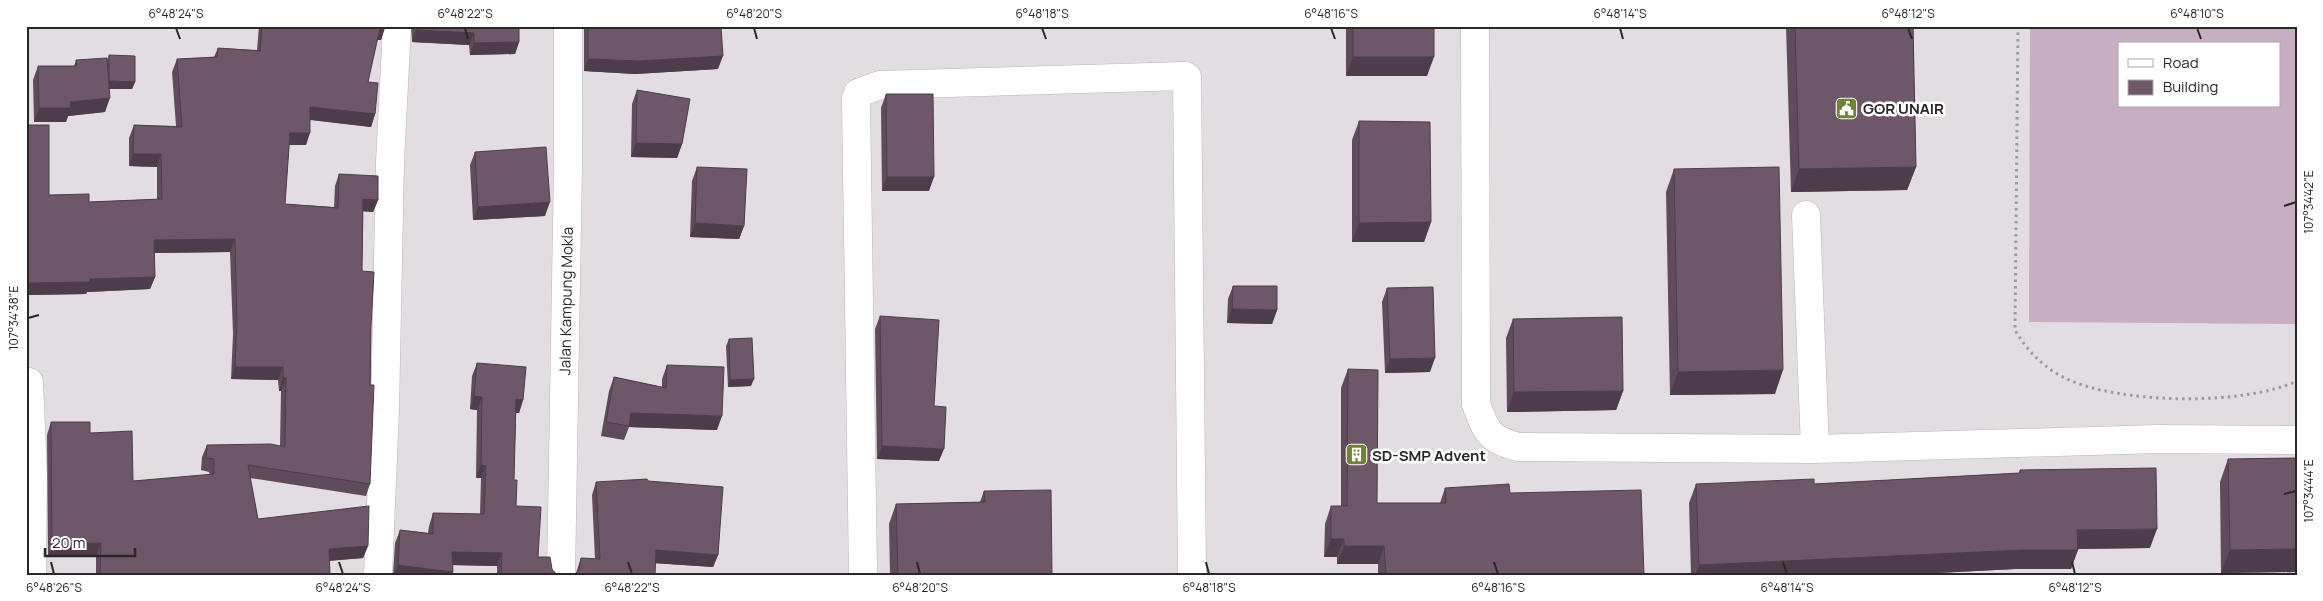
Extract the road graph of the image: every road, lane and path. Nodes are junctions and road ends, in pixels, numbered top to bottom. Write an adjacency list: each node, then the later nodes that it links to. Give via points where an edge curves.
1 (396, 26): 12 (street)
2 (568, 26): 13 (street, Jalan Kampung Mokla)
3 (1475, 26): 10 (street, via 1476,404 1484,427 1496,440 1518,448)
4 (2018, 26): 6 (path, via 2015,330 2026,350 2066,379 2135,396 2239,397)
5 (1806, 214): 10 (street)
6 (2297, 381)
7 (29, 382): 8 (street)
8 (28, 417): 11 (street, via 33,476)
9 (2297, 440): 10 (street, via 2158,439)
10 (1815, 449)
11 (32, 575)
12 (378, 575)
13 (561, 575)
14 (863, 575): 15 (street, via 858,93 880,85 1185,76)
15 (1192, 575)

